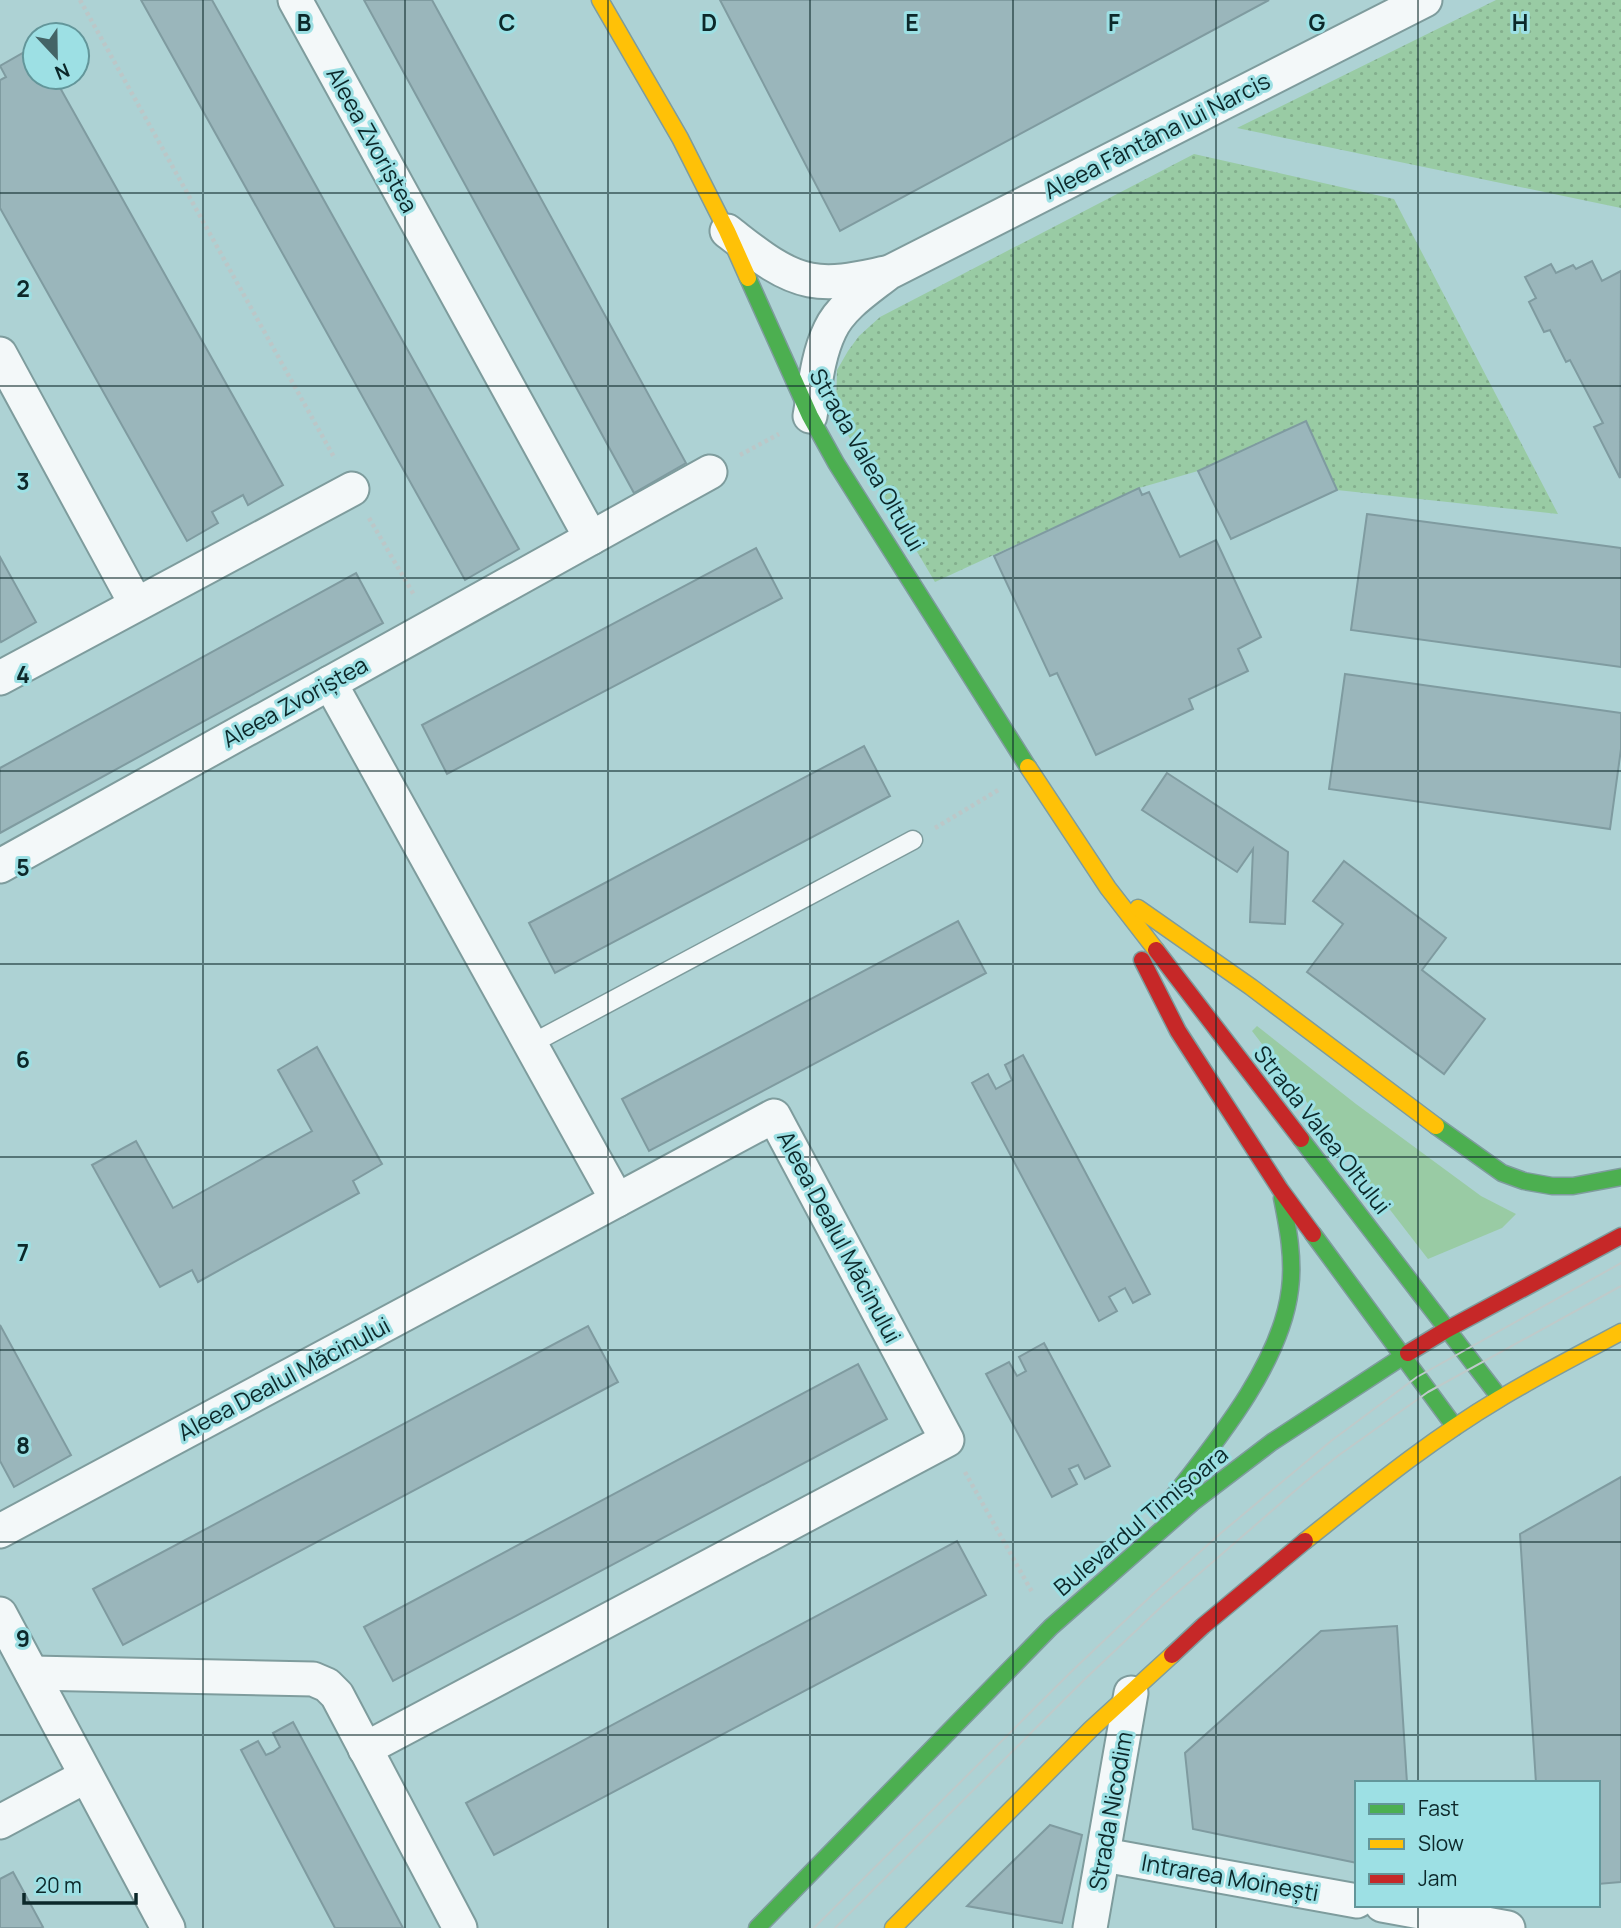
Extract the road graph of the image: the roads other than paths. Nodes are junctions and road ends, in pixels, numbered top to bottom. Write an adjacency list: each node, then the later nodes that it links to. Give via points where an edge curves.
1 (295, 0): 10 (street, Aleea Zvoriștea)
2 (600, 0): 4 (main road, Strada Valea Oltului, via 671,121)
3 (1425, 0): 5 (street, Aleea Fântâna lui Narcis)
4 (727, 231): 5 (street, Aleea Fântâna lui Narcis, via 778,268 810,280 840,281); 7 (main road, Strada Valea Oltului)
5 (888, 273): 7 (street, Aleea Fântâna lui Narcis, via 850,304 830,328)
6 (0, 354): 11 (street)
7 (810, 416): 16 (main road, Strada Valea Oltului)
8 (710, 472): 10 (street, Aleea Zvoriștea)
9 (352, 489): 11 (street)
10 (591, 538): 13 (street, Aleea Zvoriștea)
11 (136, 604): 12 (street)
12 (0, 678)
13 (330, 683): 15 (street, Aleea Zvoriștea); 17 (street)
14 (913, 840): 17 (lane)
15 (0, 866)
16 (1108, 888): 18 (main road, via 1251,987 1502,1173 1552,1186); 19 (main road, Strada Valea Oltului, via 1178,1031); 22 (main road, Strada Valea Oltului)
17 (531, 1044): 20 (street)
18 (1621, 1177)
19 (1280, 1189): 24 (main road, Strada Valea Oltului); 28 (main road, via 1292,1260 1285,1316 1270,1353 1205,1455)
20 (617, 1199): 27 (street, Aleea Dealul Măcinului); 32 (street, Aleea Dealul Măcinului, via 774,1116 947,1440)
21 (1621, 1236): 22 (main road, Bulevardul Timișoara)
22 (1446, 1329): 24 (main road, Bulevardul Timișoara); 25 (main road, Strada Valea Oltului)
23 (1621, 1332): 25 (main road)
24 (1402, 1357): 26 (main road, Strada Valea Oltului); 28 (main road, Bulevardul Timișoara, via 1272,1442)
25 (1500, 1398): 26 (main road)
26 (1455, 1427): 31 (main road, via 1301,1544)
27 (0, 1531)
28 (1125, 1561): 41 (main road, Bulevardul Timișoara, via 1051,1627)
29 (0, 1614): 30 (street)
30 (32, 1673): 32 (street, via 313,1679 337,1695); 33 (street)
31 (1131, 1693): 35 (street, Strada Nicodim); 37 (main road)
32 (365, 1749): 40 (street)
33 (86, 1776): 34 (street); 39 (street)
34 (0, 1822)
35 (1104, 1855): 36 (street, Intrarea Moinești); 44 (street, Strada Nicodim)
36 (1355, 1901)
37 (917, 1904): 42 (main road); 43 (lane)
38 (1393, 1907): 45 (street)
39 (168, 1928)
40 (460, 1928)
41 (757, 1928)
42 (893, 1928)
43 (925, 1928)
44 (1090, 1928)
45 (1508, 1928)

